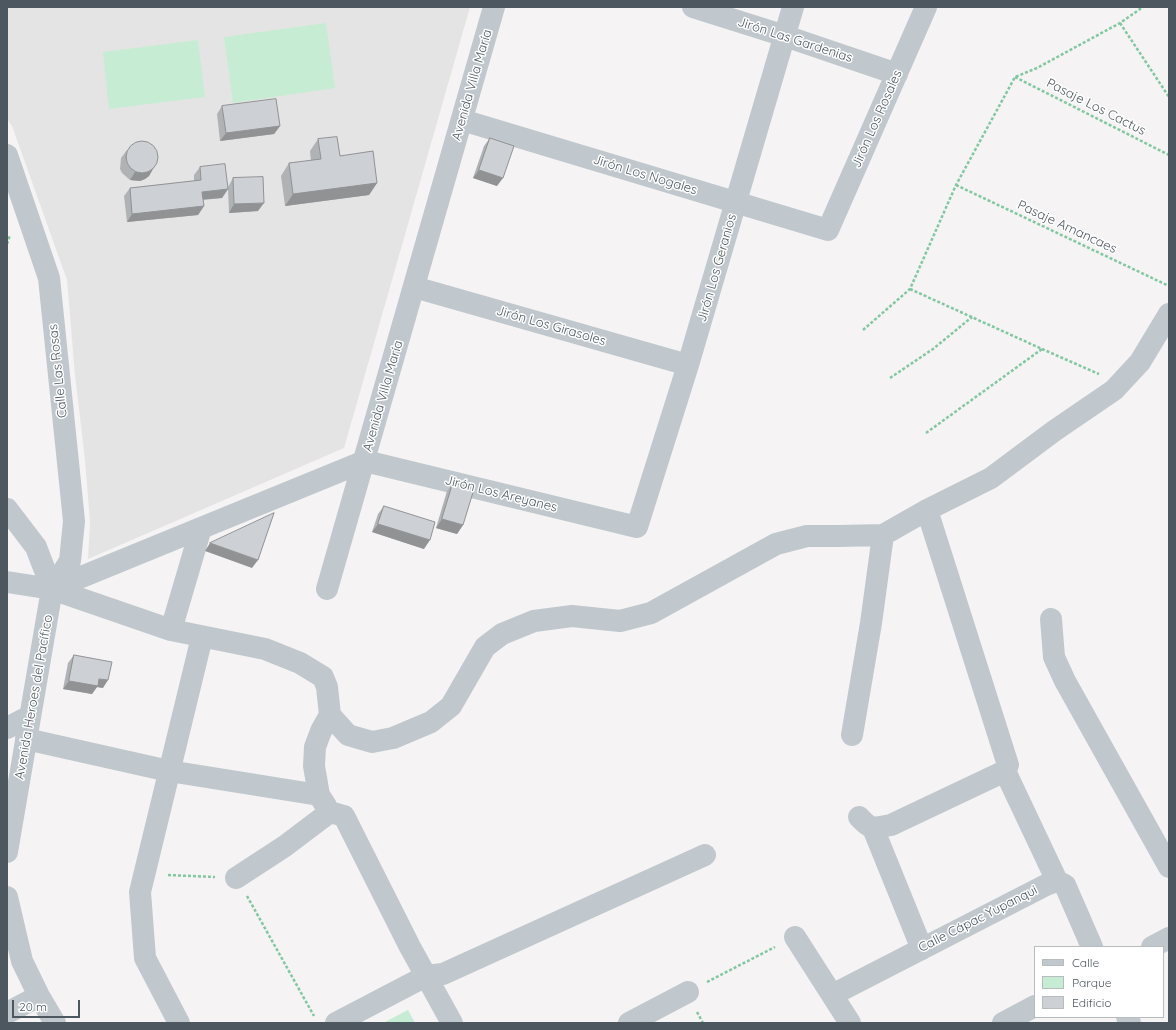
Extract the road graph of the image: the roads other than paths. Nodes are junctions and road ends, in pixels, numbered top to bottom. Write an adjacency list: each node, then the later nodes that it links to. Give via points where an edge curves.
1 (494, 7): 7 (street, Avenida Villa María)
2 (693, 7): 5 (street, Jirón Las Gardenias)
3 (793, 7): 5 (street, Jirón Los Geranios)
4 (926, 7): 6 (street, Jirón Los Rosales)
5 (784, 36): 6 (street, Jirón Las Gardenias); 9 (street, Jirón Los Geranios)
6 (897, 74): 10 (street, Jirón Los Rosales)
7 (462, 120): 9 (street, Jirón Los Nogales); 11 (street, Avenida Villa María)
8 (7, 155): 21 (street, Calle Las Rosas, via 49,278 68,458 74,522 70,561)
9 (736, 203): 10 (street, Jirón Los Nogales); 13 (street, Jirón Los Geranios)
10 (828, 230)
11 (414, 287): 13 (street, Jirón Los Girasoles); 14 (street, Avenida Villa María)
12 (1169, 314): 16 (street, via 1140,362 1114,390 991,478)
13 (688, 365): 17 (street, Jirón Los Geranios)
14 (365, 461): 17 (street, Jirón Los Areyanes); 18 (street, Avenida Villa María); 22 (street)
15 (7, 509): 21 (street, via 36,547)
16 (927, 510): 19 (street); 32 (street, via 1008,765)
17 (637, 527)
18 (201, 528): 21 (street, Avenida Villa María); 24 (street)
19 (883, 535): 26 (street, via 807,536 776,544 651,613 620,622 572,616 534,621 502,634 485,647 451,706 431,722 393,738 372,742 348,735); 29 (street)
20 (7, 582): 21 (street)
21 (52, 589): 24 (street); 27 (street, Avenida Heroes del Pacífico)
22 (327, 590)
23 (1051, 619): 34 (street, via 1054,657 1084,716)
24 (171, 630): 25 (street)
25 (202, 637): 26 (street, via 264,649 300,662 323,677 327,687); 31 (street)
26 (330, 715): 33 (street, via 315,747 314,766)
27 (30, 716): 28 (street); 30 (street, Avenida Heroes del Pacífico)
28 (7, 728)
29 (852, 735)
30 (26, 739): 31 (street); 35 (street, Avenida Heroes del Pacífico)
31 (169, 771): 33 (street); 53 (street, via 140,892 145,958)
32 (1005, 771): 39 (street); 45 (street, via 891,826 866,822)
33 (325, 803): 38 (street, via 286,846); 46 (street, via 344,816)
34 (1161, 836): 37 (street)
35 (7, 852)
36 (705, 855): 46 (street, via 443,974)
37 (1169, 867)
38 (236, 878)
39 (1057, 881): 43 (street, via 1065,884); 45 (street, Calle Cápac Yupanqui)
40 (7, 898): 49 (street, via 22,962)
41 (795, 937): 48 (street)
42 (1169, 938): 44 (street)
43 (1092, 946)
44 (1154, 946)
45 (922, 948): 48 (street, Calle Cápac Yupanqui)
46 (426, 976): 54 (street); 55 (street)
47 (688, 992): 56 (street)
48 (832, 995): 57 (street)
49 (39, 996): 51 (street); 52 (street)
50 (1034, 1007): 58 (street)
51 (7, 1013)
52 (55, 1023)
53 (179, 1023)
54 (336, 1023)
55 (452, 1023)
56 (630, 1023)
57 (850, 1023)
58 (1002, 1023)

